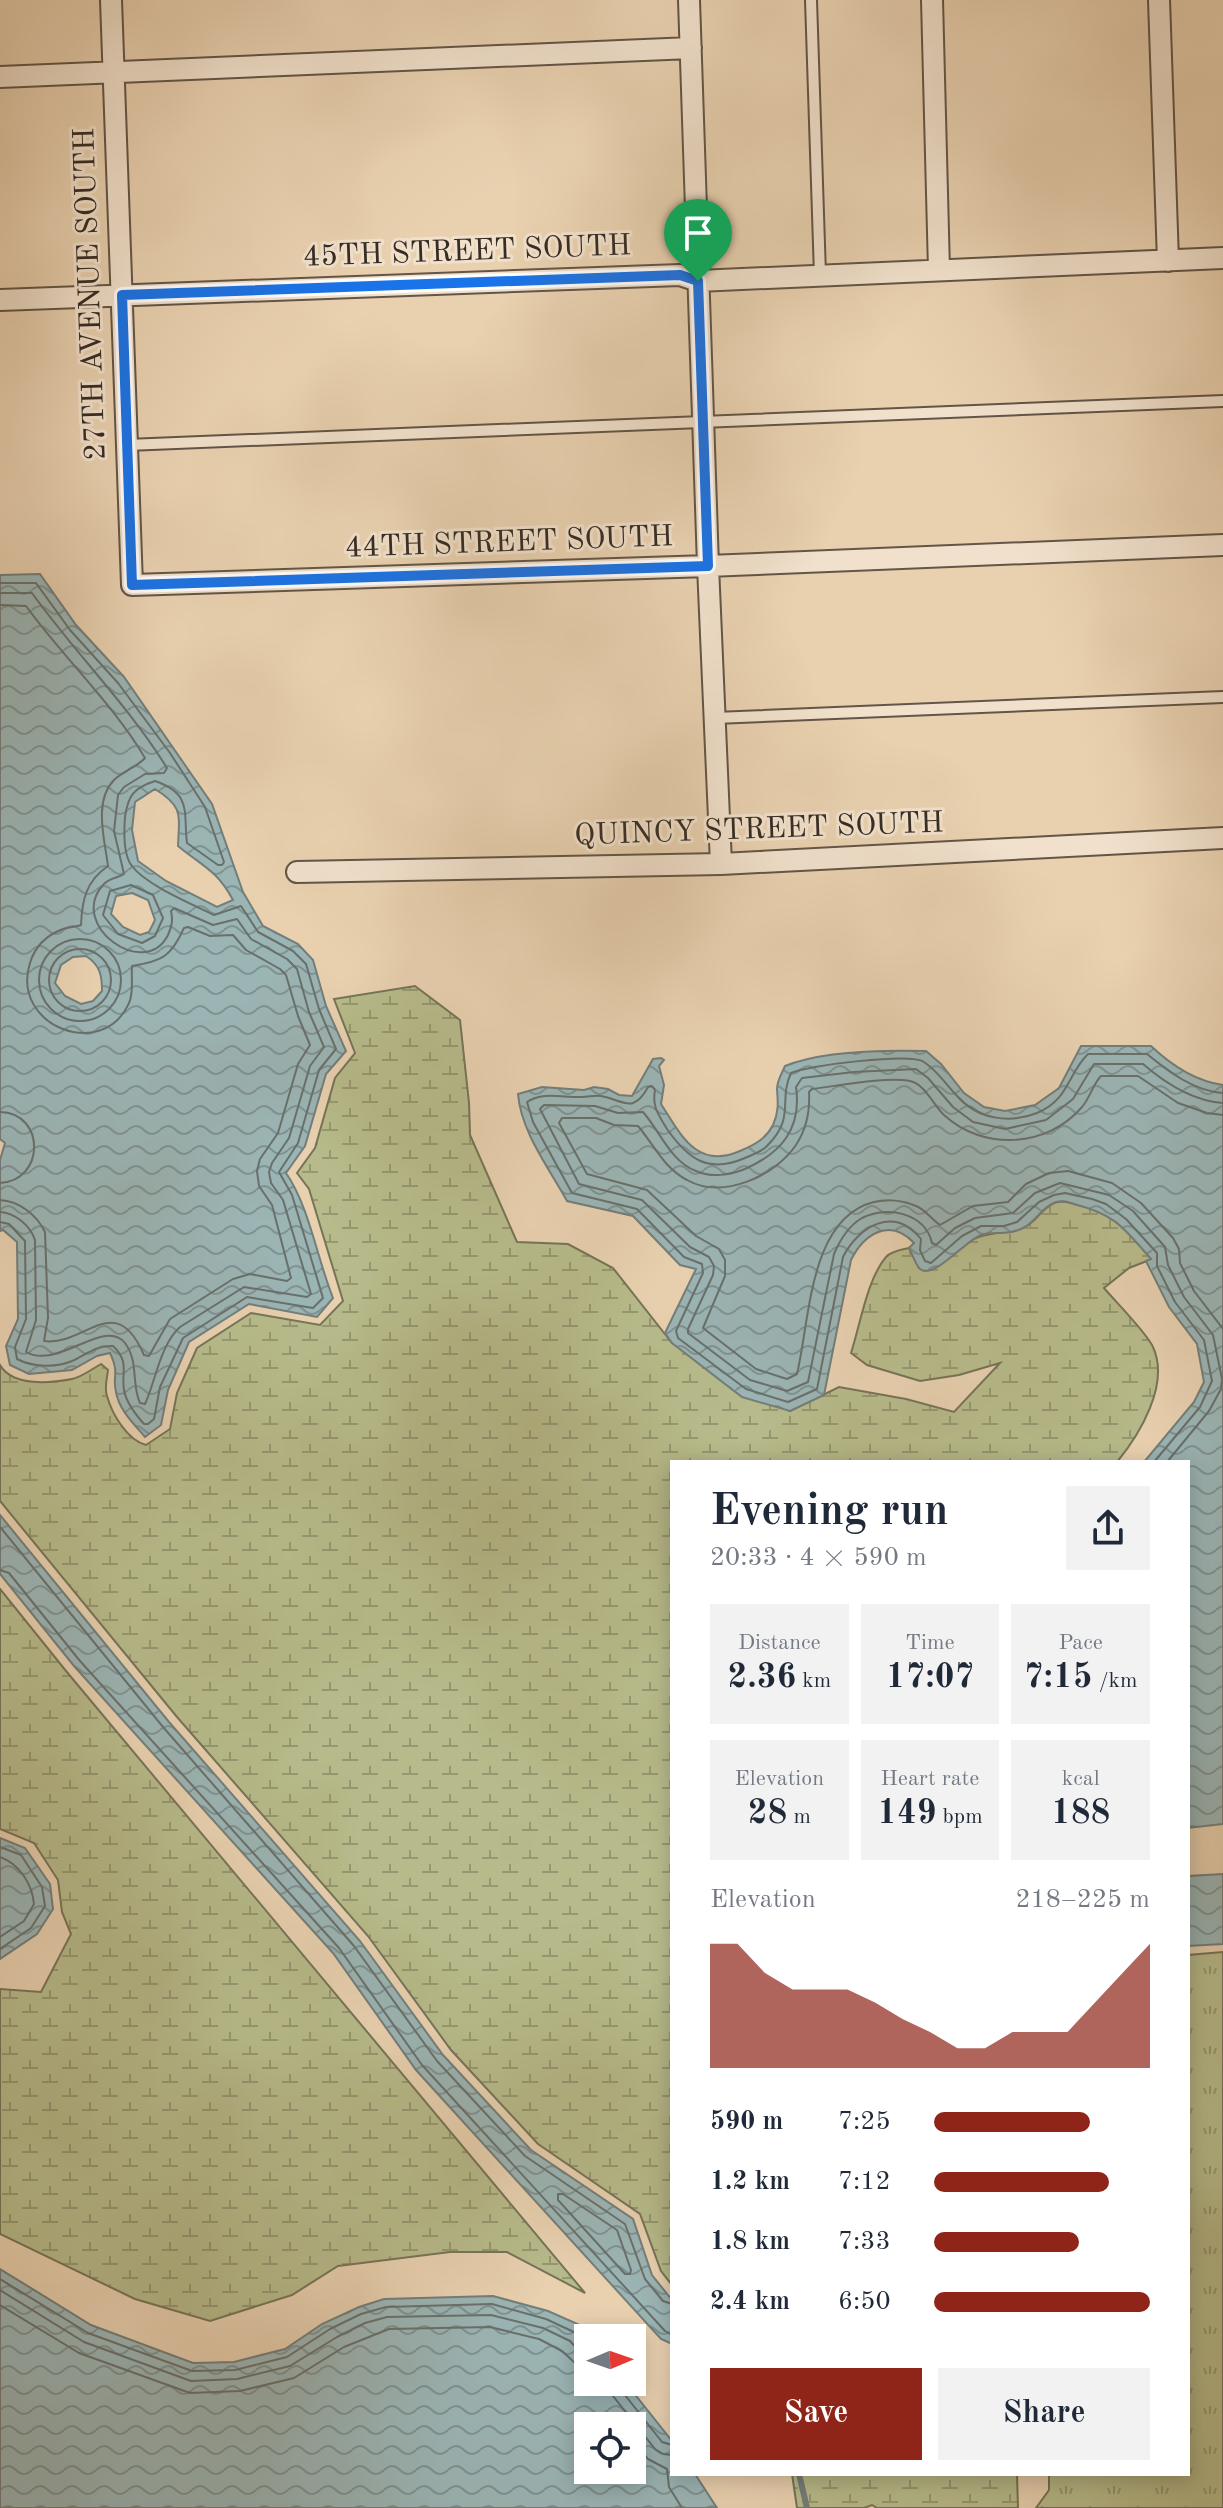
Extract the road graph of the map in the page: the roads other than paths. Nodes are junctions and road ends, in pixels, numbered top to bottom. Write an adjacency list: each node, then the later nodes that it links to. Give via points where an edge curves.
1 (111, 0): 7 (street, 27TH AVENUE SOUTH)
2 (689, 0): 6 (street)
3 (811, 0): 12 (lane)
4 (932, 0): 11 (street)
5 (1159, 0): 10 (street)
6 (691, 48): 7 (street); 13 (street)
7 (113, 72): 8 (street); 14 (street, 27TH AVENUE SOUTH)
8 (0, 77)
9 (1223, 258): 10 (street, 45TH STREET SOUTH)
10 (1168, 261): 11 (street, 45TH STREET SOUTH)
11 (939, 270): 12 (street, 45TH STREET SOUTH)
12 (820, 275): 13 (street, 45TH STREET SOUTH)
13 (698, 281): 14 (street, 45TH STREET SOUTH, via 680,275); 17 (street)
14 (122, 295): 15 (street, 45TH STREET SOUTH); 18 (street, 27TH AVENUE SOUTH)
15 (0, 300)
16 (1223, 401): 17 (lane)
17 (703, 422): 18 (lane); 20 (street)
18 (127, 445): 21 (street, 27TH AVENUE SOUTH)
19 (1223, 545): 20 (street, 44TH STREET SOUTH)
20 (708, 566): 21 (street, 44TH STREET SOUTH); 23 (street)
21 (132, 585)
22 (1223, 697): 23 (lane)
23 (715, 718): 25 (street)
24 (1223, 838): 25 (street, QUINCY STREET SOUTH)
25 (721, 864): 26 (street, QUINCY STREET SOUTH)
26 (297, 872)

